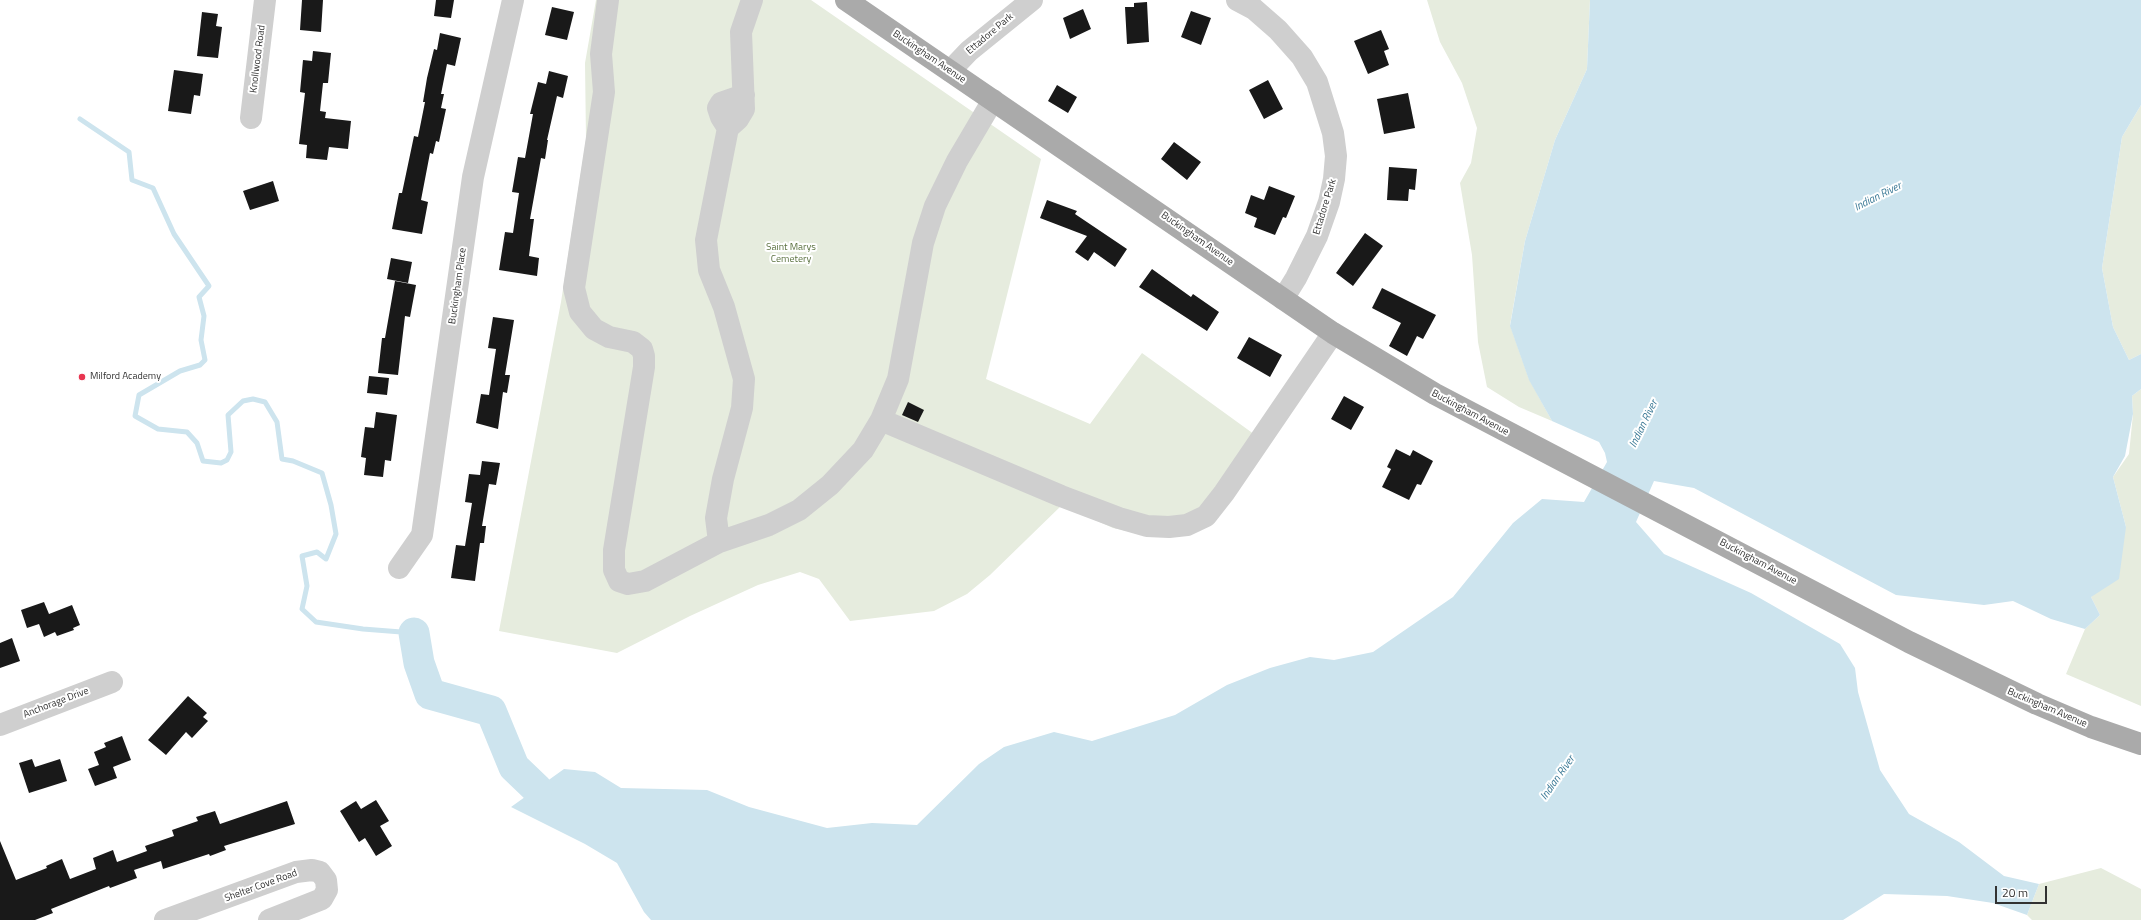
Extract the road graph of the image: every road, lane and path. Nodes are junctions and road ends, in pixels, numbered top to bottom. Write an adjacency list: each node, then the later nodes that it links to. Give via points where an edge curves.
1 (265, 0): 10 (street, Knollwood Road)
2 (513, 0): 15 (street, Buckingham Place, via 473,177 422,535)
3 (608, 0): 14 (street, via 601,54 604,92 574,288 580,312 594,329 609,337 633,342 642,349 644,356 614,550 614,570 619,581 628,584 645,580)
4 (752, 0): 14 (street, via 741,32 744,109 738,120 728,128 706,240 710,270 724,308 744,379 742,408 723,479 716,518)
5 (846, 0): 8 (main road, Buckingham Avenue)
6 (1032, 0): 8 (street, Ettadore Park, via 974,46)
7 (1238, 0): 11 (street, Ettadore Park, via 1254,9 1278,30 1302,58 1317,82 1333,133 1336,156 1329,202 1317,236)
8 (950, 71): 9 (main road, Buckingham Avenue)
9 (993, 100): 11 (main road, Buckingham Avenue); 13 (street, via 957,161 935,206 923,243 898,379)
10 (251, 118)
11 (1283, 299): 12 (main road, Buckingham Avenue)
12 (1333, 333): 13 (street, via 1224,493 1206,516 1187,525 1147,526 1119,518); 18 (main road, Buckingham Avenue, via 1435,394 1909,642 2000,688 2091,727)
13 (881, 420): 14 (street, via 863,450 830,485 799,510 769,526)
14 (719, 542)
15 (399, 568)
16 (112, 682): 17 (street, Anchorage Drive)
17 (0, 724)
18 (2141, 744)
19 (165, 920): 20 (street, Shelter Cove Road, via 296,872 320,872 326,880 327,890 322,899)
20 (269, 920)

